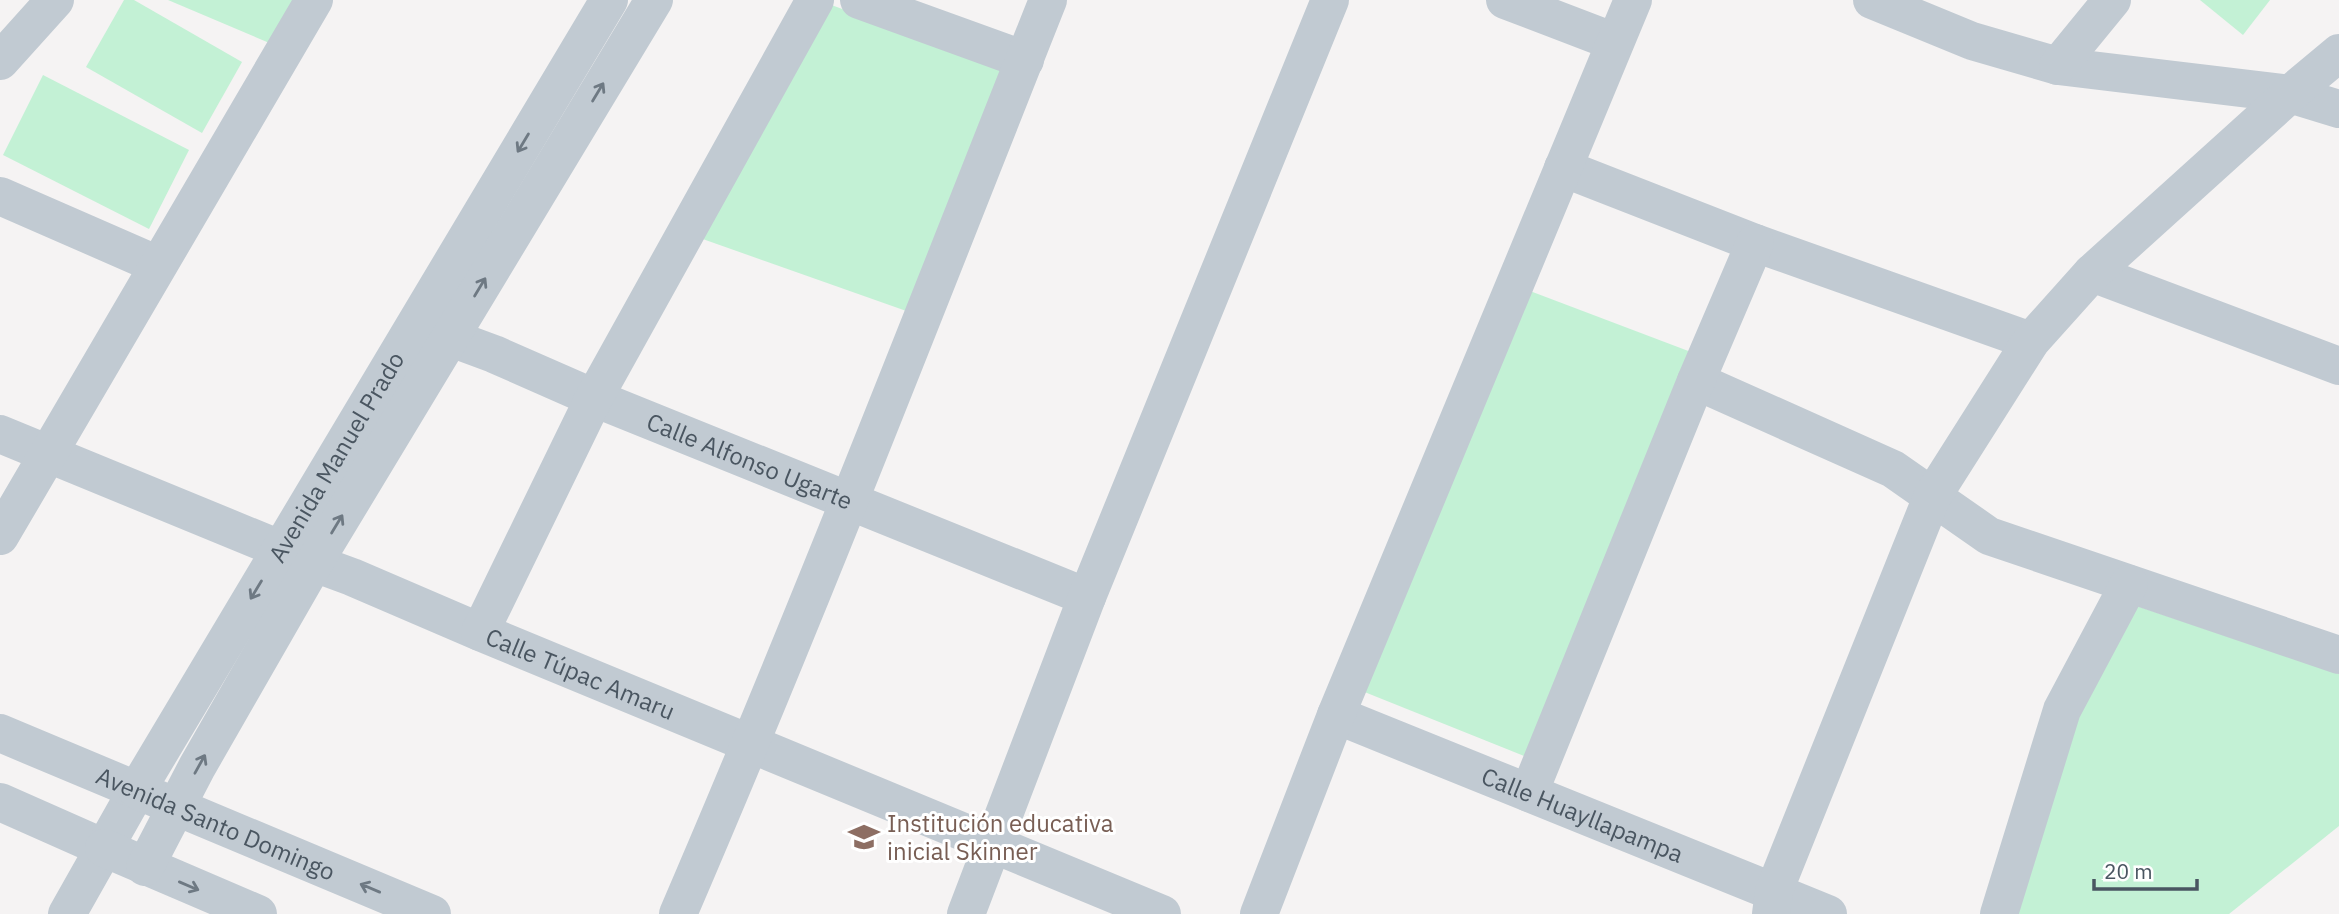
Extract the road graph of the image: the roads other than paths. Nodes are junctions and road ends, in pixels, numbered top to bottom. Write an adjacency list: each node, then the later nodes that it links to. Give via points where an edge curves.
1 (55, 0): 16 (street)
2 (314, 0): 23 (street)
3 (608, 0): 25 (street, Avenida Manuel Prado, one-way to 25)
4 (654, 0): 25 (street, Avenida Manuel Prado, one-way to 4)
5 (815, 0): 29 (street)
6 (859, 0): 15 (street)
7 (1048, 0): 15 (street)
8 (1330, 0): 37 (street)
9 (1505, 0): 13 (street)
10 (1633, 0): 13 (street)
11 (1872, 0): 17 (street, via 1972,41)
12 (2112, 0): 17 (street)
13 (1615, 42): 20 (street)
14 (2339, 54): 18 (street)
15 (1024, 60): 33 (street)
16 (0, 61)
17 (2058, 66): 18 (street)
18 (2290, 94): 19 (street); 24 (street)
19 (2339, 109)
20 (1563, 168): 22 (street); 40 (street)
21 (0, 196): 23 (street)
22 (1755, 243): 26 (street); 28 (street)
23 (158, 265): 31 (street)
24 (2092, 273): 26 (street); 27 (street)
25 (432, 331): 29 (street, Calle Alfonso Ugarte); 35 (street, Avenida Manuel Prado)
26 (2031, 341): 32 (street)
27 (2339, 366)
28 (1696, 381): 32 (street, via 1893,469); 44 (street)
29 (594, 398): 33 (street, Calle Alfonso Ugarte); 38 (street)
30 (0, 434): 31 (street, Calle Túpac Amaru)
31 (48, 454): 34 (street); 35 (street, Calle Túpac Amaru)
32 (1932, 497): 36 (street, via 1989,536); 50 (street)
33 (849, 501): 37 (street, Calle Alfonso Ugarte); 42 (street)
34 (0, 536)
35 (297, 556): 38 (street, Calle Túpac Amaru); 43 (street, Avenida Manuel Prado, one-way to 43); 46 (street, Avenida Manuel Prado, one-way to 35)
36 (2129, 584): 39 (street); 59 (street, via 2062,710)
37 (1087, 597): 47 (street)
38 (480, 632): 42 (street, Calle Túpac Amaru)
39 (2339, 655)
40 (1336, 715): 44 (street, Calle Huayllapampa); 57 (street)
41 (0, 733): 43 (street, Avenida Santo Domingo)
42 (751, 744): 47 (street, Calle Túpac Amaru); 54 (street)
43 (137, 790): 46 (street, Avenida Santo Domingo); 48 (street, Avenida Manuel Prado)
44 (1529, 793): 50 (street, Calle Huayllapampa)
45 (0, 802): 48 (street)
46 (178, 807): 49 (street, Avenida Manuel Prado); 53 (street, Avenida Santo Domingo, one-way to 46)
47 (994, 845): 55 (street); 56 (street, Calle Túpac Amaru)
48 (104, 848): 49 (street); 51 (street, Avenida Manuel Prado)
49 (145, 867): 52 (street, one-way to 52)
50 (1772, 903): 58 (street, Calle Huayllapampa)
51 (67, 914)
52 (258, 914)
53 (432, 914)
54 (678, 914)
55 (966, 914)
56 (1162, 914)
57 (1259, 914)
58 (1828, 914)
59 (1999, 914)

